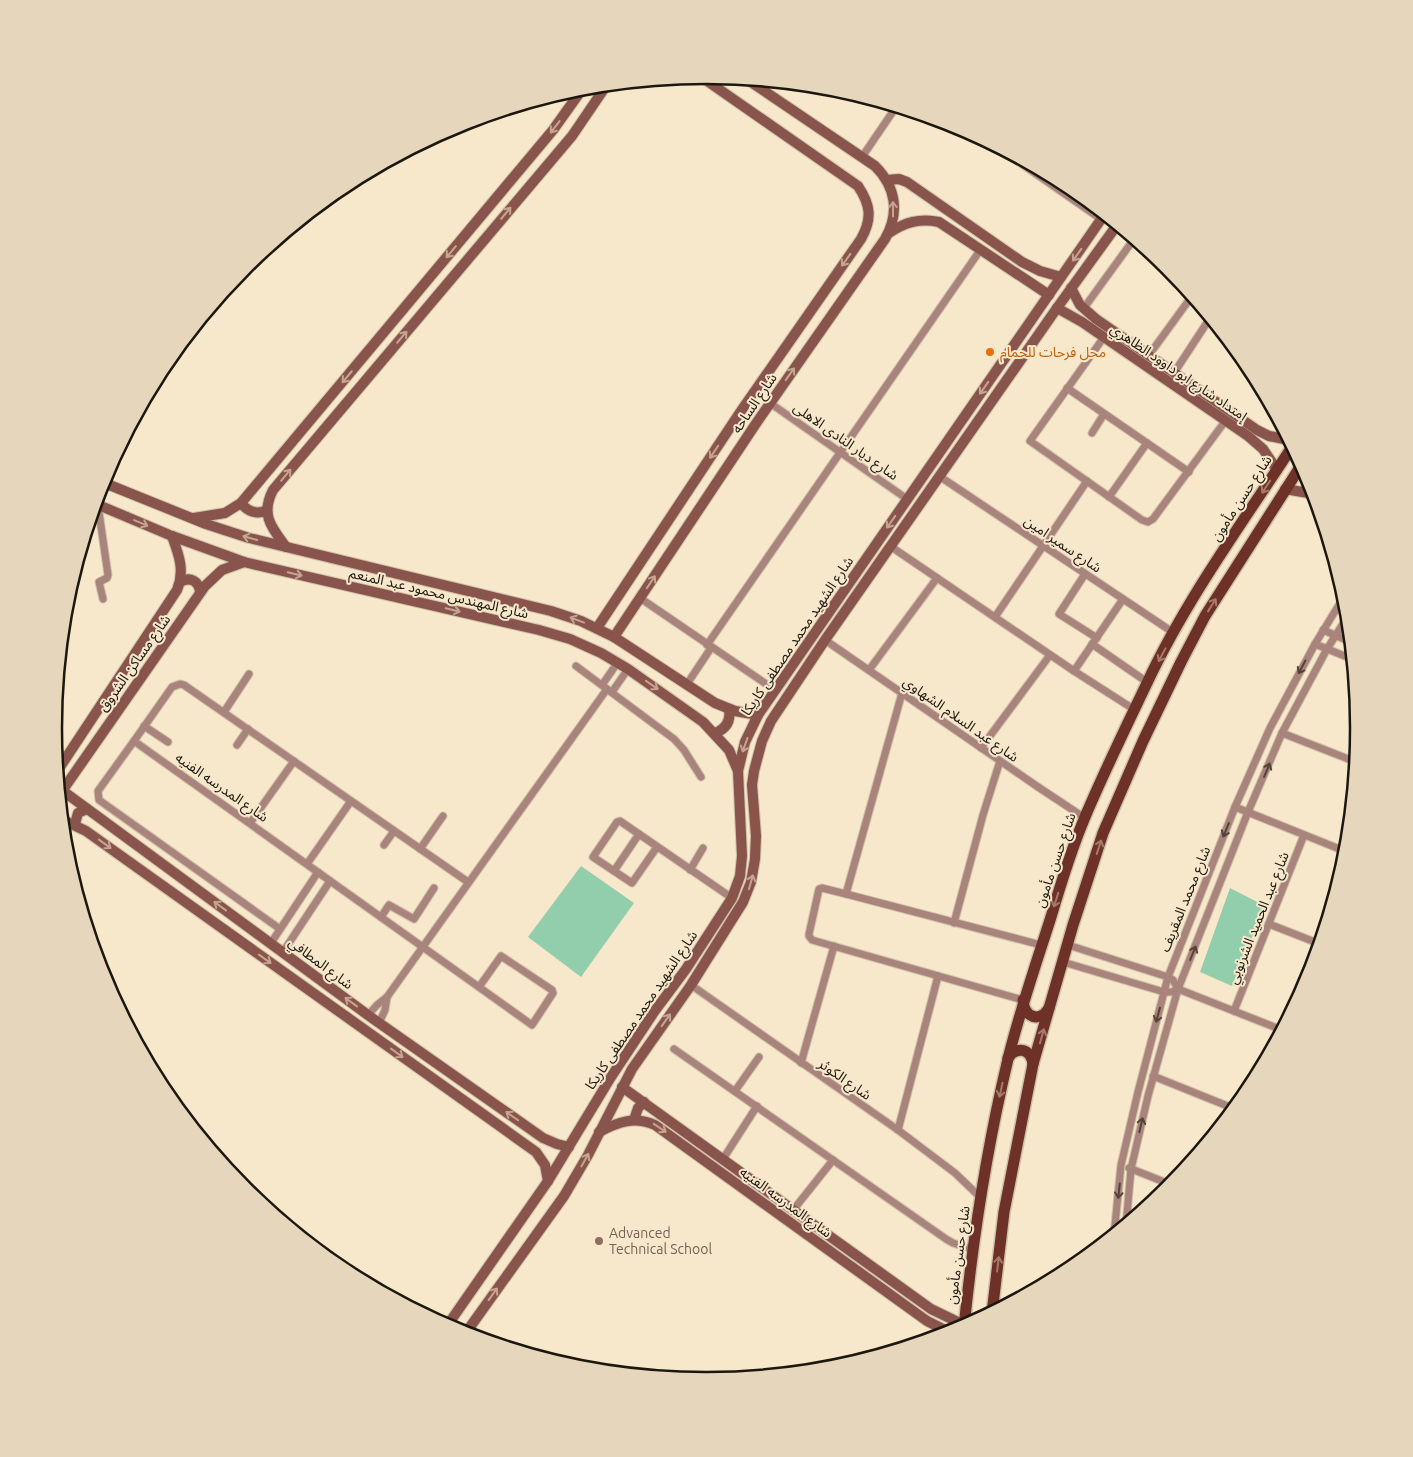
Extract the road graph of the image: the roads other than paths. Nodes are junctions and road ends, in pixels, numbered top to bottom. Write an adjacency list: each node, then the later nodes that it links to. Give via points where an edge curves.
1 (712, 84): 27 (street, شارع الساحه, one-way to 27, via 858,186 868,205 865,232)
2 (758, 87): 6 (street)
3 (601, 94): 52 (street, one-way to 3, via 273,490 566,143)
4 (576, 98): 50 (street, one-way to 50, via 548,136)
5 (892, 112): 6 (street)
6 (862, 157): 7 (street)
7 (887, 180): 10 (street, شارع الساحه, one-way to 7, via 894,204); 13 (street, via 907,182)
8 (1101, 220): 15 (street, شارع الشهيد محمد مصطفى كاريكا, one-way to 15)
9 (1114, 230): 16 (street, شارع الشهيد محمد مصطفى كاريكا)
10 (889, 233): 12 (street, via 906,223 931,220); 26 (street, شارع الساحه, one-way to 10)
11 (1131, 244): 20 (street)
12 (981, 249): 14 (street); 38 (street)
13 (1031, 267): 14 (street, via 1030,274); 15 (street)
14 (1022, 276): 17 (street)
15 (1061, 277): 17 (street, شارع الشهيد محمد مصطفى كاريكا)
16 (1071, 288): 19 (street, شارع الشهيد محمد مصطفى كاريكا); 20 (street, إمتداد شارع ابو داوود الظاهري)
17 (1049, 294): 49 (street, شارع الشهيد محمد مصطفى كاريكا, one-way to 49)
18 (1188, 301): 23 (street)
19 (1057, 308): 20 (street, إمتداد شارع ابو داوود الظاهري); 43 (street, شارع الشهيد محمد مصطفى كاريكا)
20 (1085, 315): 22 (street, إمتداد شارع ابو داوود الظاهري); 23 (street, إمتداد شارع ابو داوود الظاهري)
21 (1207, 323): 24 (street)
22 (1104, 337): 25 (street); 29 (street, إمتداد شارع ابو داوود الظاهري)
23 (1149, 355): 24 (street, إمتداد شارع ابو داوود الظاهري)
24 (1174, 373): 33 (street, إمتداد شارع ابو داوود الظاهري)
25 (1067, 388): 28 (street); 44 (street, via 1030,441)
26 (770, 403): 30 (street, شارع الساحه); 38 (street, شارع ديار النادى الاهلى)
27 (741, 411): 30 (street, via 749,420); 31 (street, شارع الساحه)
28 (1104, 414): 32 (street); 36 (street)
29 (1226, 420): 37 (street, إمتداد شارع ابو داوود الظاهري); 41 (street)
30 (757, 422): 35 (street, شارع الساحه)
31 (729, 430): 35 (street, via 740,434); 68 (street, شارع الساحه, one-way to 68)
32 (1092, 433)
33 (1263, 433): 34 (street, إمتداد شارع ابو داوود الظاهري); 37 (street, via 1263,441)
34 (1281, 438)
35 (744, 440): 64 (street, شارع الساحه, one-way to 35)
36 (1147, 443): 41 (street); 48 (street)
37 (1258, 444): 40 (street, إمتداد شارع ابو داوود الظاهري)
38 (840, 452): 49 (street, شارع ديار النادى الاهلى); 81 (street)
39 (1288, 453): 40 (main road, شارع حسن مأمون)
40 (1277, 470): 74 (main road, شارع حسن مأمون, one-way to 74, via 1189,604)
41 (1189, 472): 48 (street, via 1148,522)
42 (1296, 472): 46 (main road)
43 (939, 476): 56 (street, شارع الشهيد محمد مصطفى كاريكا); 57 (street, شارع سمير امين)
44 (1087, 481): 48 (street); 57 (street)
45 (111, 485): 54 (street, شارع المهندس محمود عبد المنعم)
46 (1285, 488): 47 (street); 149 (main road, one-way to 46, via 1103,833 1147,732 1205,616)
47 (1305, 492)
48 (1110, 497)
49 (907, 499): 94 (street, شارع الشهيد محمد مصطفى كاريكا, one-way to 94)
50 (241, 503): 52 (street, via 253,512); 54 (street, via 225,513)
51 (103, 506): 55 (street, شارع المهندس محمود عبد المنعم, one-way to 55)
52 (267, 510): 58 (street, via 272,529)
53 (99, 516): 65 (street, via 108,575 99,582)
54 (192, 518): 58 (street, شارع المهندس محمود عبد المنعم, one-way to 54)
55 (172, 536): 59 (street, شارع المهندس محمود عبد المنعم); 62 (street, via 180,560)
56 (890, 546): 61 (street); 78 (street, شارع الشهيد محمد مصطفى كاريكا)
57 (1043, 546): 60 (street, شارع سمير امين); 69 (street)
58 (286, 547): 72 (street, شارع المهندس محمود عبد المنعم, one-way to 58, via 551,611)
59 (244, 562): 63 (street, شارع مساكن الشروق, via 216,575); 85 (street, شارع المهندس محمود عبد المنعم, one-way to 85, via 539,630 586,645)
60 (1085, 574): 66 (street, شارع سمير امين); 79 (street, via 1058,614)
61 (937, 578): 69 (street); 88 (street)
62 (180, 582): 63 (street, via 193,580); 111 (street, شارع مساكن الشروق)
63 (200, 592): 114 (street, شارع مساكن الشروق)
64 (640, 598): 70 (street, شارع الساحه); 81 (street)
65 (103, 599)
66 (1123, 599): 74 (street, شارع سمير امين); 79 (street)
67 (1338, 605): 73 (street, شارع محمد المقريف)
68 (607, 613): 70 (street, via 612,621); 72 (street, شارع الساحه)
69 (995, 617): 83 (street)
70 (623, 624): 76 (street, شارع الساحه)
71 (1342, 626): 75 (street, شارع محمد المقريف)
72 (597, 628): 76 (street, شارع المهندس محمود عبد المنعم)
73 (1323, 630): 75 (street); 80 (street, شارع محمد المقريف)
74 (1174, 633): 91 (main road, شارع حسن مأمون, one-way to 91)
75 (1336, 636): 77 (street); 82 (street, شارع محمد المقريف)
76 (614, 637): 92 (street, شارع المهندس محمود عبد المنعم)
77 (1344, 639)
78 (825, 640): 88 (street, شارع عبد السلام الشهاوي); 156 (street, شارع الشهيد محمد مصطفى كاريكا, one-way to 78, via 738,912 751,882 756,847 752,785 762,741 771,721)
79 (1095, 641): 89 (street); 91 (street)
80 (1315, 644): 82 (street); 117 (street, شارع محمد المقريف, one-way to 117, via 1270,728)
81 (709, 647): 92 (street); 94 (street)
82 (1327, 649): 84 (street); 103 (street, شارع محمد المقريف)
83 (1050, 655): 89 (street); 107 (street)
84 (1346, 657)
85 (618, 662): 87 (street, شارع المهندس محمود عبد المنعم); 93 (street)
86 (576, 666): 93 (street)
87 (628, 669): 93 (street); 102 (street, شارع المهندس محمود عبد المنعم, one-way to 102)
88 (869, 670): 95 (street, شارع عبد السلام الشهاوي)
89 (1074, 671): 97 (street)
90 (249, 674): 98 (street)
91 (1147, 682): 97 (main road, شارع حسن مأمون)
92 (687, 684): 96 (street, شارع المهندس محمود عبد المنعم)
93 (607, 689): 113 (street, via 674,739); 138 (street)
94 (775, 690): 99 (street, شارع الشهيد محمد مصطفى كاريكا)
95 (902, 693): 107 (street, شارع عبد السلام الشهاوي); 140 (street)
96 (729, 709): 99 (street, شارع المهندس محمود عبد المنعم); 102 (street, via 728,723)
97 (1135, 710): 121 (main road, شارع حسن مأمون)
98 (224, 712): 100 (street, via 180,684 172,687); 101 (street)
99 (758, 715): 112 (street, شارع الشهيد محمد مصطفى كاريكا, one-way to 112, via 745,742)
100 (144, 726): 104 (street); 105 (street)
101 (248, 729): 106 (street); 109 (street)
102 (715, 733): 112 (street, شارع المهندس محمود عبد المنعم, via 729,750)
103 (1282, 733): 108 (street); 119 (street, شارع محمد المقريف, one-way to 103)
104 (134, 742): 123 (street, شارع المدرسه الفنيه); 145 (street, via 98,791 98,800)
105 (168, 742)
106 (237, 745)
107 (981, 748): 110 (street, شارع عبد السلام الشهاوي)
108 (1349, 759)
109 (294, 761): 116 (street); 123 (street)
110 (1000, 761): 121 (street, شارع عبد السلام الشهاوي); 143 (street)
111 (64, 762)
112 (738, 771): 141 (street, شارع الشهيد محمد مصطفى كاريكا, via 742,856 740,876)
113 (701, 777)
114 (66, 788)
115 (66, 796): 118 (street, شارع المطافي)
116 (351, 800): 125 (street); 133 (street)
117 (1235, 807): 119 (street); 155 (street, شارع محمد المقريف, one-way to 155)
118 (87, 809): 124 (street, via 78,813); 147 (street, شارع المطافي, one-way to 118)
119 (1248, 812): 127 (street); 158 (street, شارع محمد المقريف, one-way to 119)
120 (443, 816): 131 (street)
121 (1085, 818): 148 (main road, شارع حسن مأمون, one-way to 148)
122 (70, 822): 124 (street, شارع المطافي)
123 (250, 823): 133 (street, شارع المدرسه الفنيه)
124 (75, 824): 182 (street, شارع المطافي, one-way to 182)
125 (394, 831): 128 (street); 131 (street)
126 (639, 834): 129 (street); 135 (street); 135 (street, via 618,821 598,850 594,857)
127 (1304, 835): 132 (street); 144 (street, شارع عبد الحميد الشرنوبي)
128 (384, 846)
129 (657, 847): 134 (street); 135 (street, via 632,883)
130 (703, 848): 134 (street)
131 (420, 849): 138 (street)
132 (1339, 849)
133 (307, 864): 136 (street, شارع المدرسه الفنيه)
134 (690, 870): 141 (street)
135 (614, 871)
136 (318, 872): 137 (street, شارع المدرسه الفنيه); 145 (street)
137 (330, 881): 142 (street, شارع المدرسه الفنيه); 152 (street)
138 (468, 882): 151 (street)
139 (434, 888): 142 (street, via 414,919 389,905)
140 (846, 894): 143 (street); 150 (street, via 820,888 809,934 812,940)
141 (732, 898): 183 (street, شارع الشهيد محمد مصطفى كاريكا, via 611,1077)
142 (380, 917): 151 (street, شارع المدرسه الفنيه)
143 (954, 923): 148 (street)
144 (1269, 924): 146 (street); 163 (street, شارع عبد الحميد الشرنوبي)
145 (280, 929): 147 (street)
146 (1314, 942)
147 (271, 943): 152 (street, شارع المطافي)
148 (1041, 945): 161 (main road, شارع حسن مأمون)
149 (1068, 945): 153 (main road); 155 (street)
150 (834, 946): 154 (street); 170 (street)
151 (423, 947): 157 (street, شارع المدرسه الفنيه); 160 (street)
152 (283, 952): 164 (street, شارع المطافي, one-way to 152)
153 (1063, 962): 159 (street); 162 (main road)
154 (938, 976): 161 (street); 179 (street)
155 (1168, 976): 158 (street); 159 (street, شارع محمد المقريف)
156 (691, 985): 170 (street, شارع الكوثر); 173 (street, شارع الشهيد محمد مصطفى كاريكا, one-way to 156)
157 (479, 987): 157 (street, شارع المدرسه الفنيه, via 532,1025 553,996 552,990 500,956)
158 (1178, 989): 159 (street); 163 (street); 172 (street, شارع محمد المقريف)
159 (1164, 992): 186 (street, شارع محمد المقريف, one-way to 186)
160 (387, 998): 164 (street); 165 (street)
161 (1024, 1000): 162 (main road, via 1027,1013 1033,1017 1040,1017); 169 (main road, شارع حسن مأمون)
162 (1050, 1008): 171 (main road, one-way to 162)
163 (1234, 1011): 166 (street)
164 (368, 1015): 165 (street, شارع المطافي)
165 (379, 1022): 181 (street, شارع المطافي, one-way to 165)
166 (1276, 1028)
167 (674, 1050): 174 (street)
168 (759, 1057): 174 (street)
169 (1008, 1058): 171 (main road, via 1017,1050 1024,1050 1029,1052); 190 (main road, شارع حسن مأمون, one-way to 190)
170 (801, 1063): 179 (street, شارع الكوثر)
171 (1034, 1064): 195 (main road, one-way to 171, via 1004,1212)
172 (1153, 1076): 177 (street); 187 (street, شارع محمد المقريف, one-way to 172)
173 (622, 1087): 175 (street, شارع المدرسه الفنيه); 180 (street, شارع الشهيد محمد مصطفى كاريكا)
174 (735, 1091): 176 (street)
175 (644, 1102): 178 (street); 184 (street, شارع المدرسه الفنيه)
176 (757, 1106): 184 (street); 185 (street)
177 (1228, 1106)
178 (634, 1120): 180 (street, via 618,1122); 200 (street, شارع المدرسه الفنيه, one-way to 200, via 655,1125)
179 (898, 1130): 190 (street, شارع الكوثر, via 955,1173)
180 (599, 1133): 199 (street, شارع الشهيد محمد مصطفى كاريكا, one-way to 180, via 564,1196)
181 (537, 1134): 182 (street, via 536,1144); 183 (street, شارع المطافي, via 550,1142)
182 (528, 1147): 188 (street, شارع المطافي, via 543,1160)
183 (569, 1147): 188 (street, شارع الشهيد محمد مصطفى كاريكا)
184 (723, 1160): 191 (street, شارع المدرسه الفنيه)
185 (833, 1160): 191 (street); 194 (street, via 949,1242)
186 (1121, 1165): 187 (street); 193 (street, شارع محمد المقريف, one-way to 193)
187 (1131, 1168): 189 (street); 192 (street, شارع محمد المقريف)
188 (548, 1181): 197 (street, شارع الشهيد محمد مصطفى كاريكا)
189 (1164, 1182)
190 (981, 1198): 194 (main road, شارع حسن مأمون)
191 (794, 1209): 198 (street, شارع المدرسه الفنيه, via 931,1309)
192 (1127, 1216)
193 (1115, 1226)
194 (974, 1250): 196 (main road, شارع حسن مأمون)
195 (993, 1305)
196 (965, 1318)
197 (451, 1319)
198 (956, 1322)
199 (470, 1327)
200 (941, 1328)

